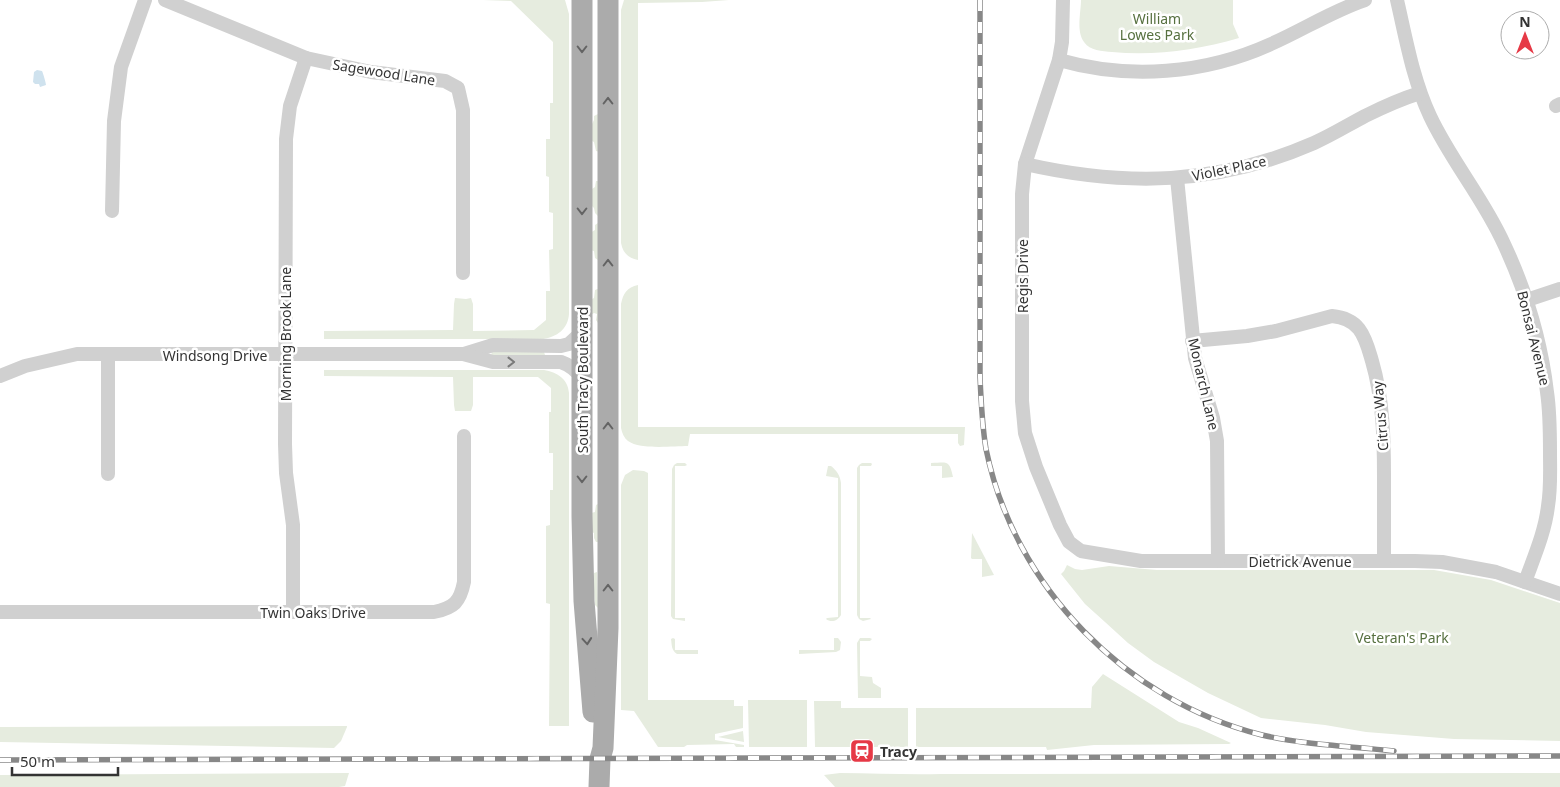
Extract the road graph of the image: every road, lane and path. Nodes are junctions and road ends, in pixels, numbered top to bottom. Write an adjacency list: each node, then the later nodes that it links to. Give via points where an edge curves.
1 (145, 0): 13 (street, via 121,67 114,121)
2 (165, 0): 8 (street, Sagewood Lane)
3 (582, 0): 17 (main road, South Tracy Boulevard, one-way to 17)
4 (608, 0): 33 (main road, South Tracy Boulevard, one-way to 4, via 608,628)
5 (1063, 0): 9 (street, Regis Drive)
6 (1364, 0): 9 (street, via 1320,18 1270,45 1197,67 1123,71 1090,68)
7 (1397, 0): 10 (street, Bonsai Avenue)
8 (306, 58): 14 (street, Sagewood Lane, via 371,72 445,81 458,88 463,110); 21 (street, Morning Brook Lane, via 290,106 286,138)
9 (1059, 60): 11 (street, Regis Drive)
10 (1420, 92): 12 (street, Violet Place, via 1286,154 1232,170); 16 (street, Bonsai Avenue, via 1440,135 1492,219)
11 (1025, 164): 12 (street, Violet Place, via 1115,178); 26 (street, Regis Drive, via 1022,194 1025,433 1060,525)
12 (1177, 178): 18 (street, Monarch Lane)
13 (112, 211)
14 (463, 273)
15 (1560, 290): 16 (street)
16 (1527, 300): 29 (street, Bonsai Avenue, via 1548,393 1550,486 1544,524)
17 (582, 332): 20 (street, Windsong Drive, via 561,346 493,346); 23 (main road, South Tracy Boulevard)
18 (1192, 341): 27 (street, Monarch Lane, via 1217,441); 28 (street, Citrus Way, via 1276,331 1332,316 1350,320 1359,329 1378,380 1381,402)
19 (108, 354): 21 (street, Windsong Drive); 22 (street, Windsong Drive, via 77,354 25,366); 25 (street)
20 (463, 354): 21 (street, Windsong Drive); 23 (street, Windsong Drive, one-way to 23, via 493,362 561,362 576,370)
21 (285, 355): 32 (street, Morning Brook Lane, via 285,461 293,532)
22 (0, 376)
23 (582, 378): 33 (main road, South Tracy Boulevard, one-way to 33, via 584,600 595,746)
24 (464, 436): 32 (street, Twin Oaks Drive, via 464,582 456,603 446,610 434,612)
25 (108, 474)
26 (1075, 547): 27 (street, Dietrick Avenue, via 1089,553 1130,560)
27 (1218, 561): 28 (street, Dietrick Avenue)
28 (1384, 561): 29 (street, Dietrick Avenue, via 1442,562 1487,570)
29 (1525, 582): 30 (street, Dietrick Avenue)
30 (1560, 594)
31 (0, 612): 32 (street, Twin Oaks Drive)
32 (293, 612)
33 (600, 759): 34 (main road, South Tracy Boulevard)
34 (599, 787)

